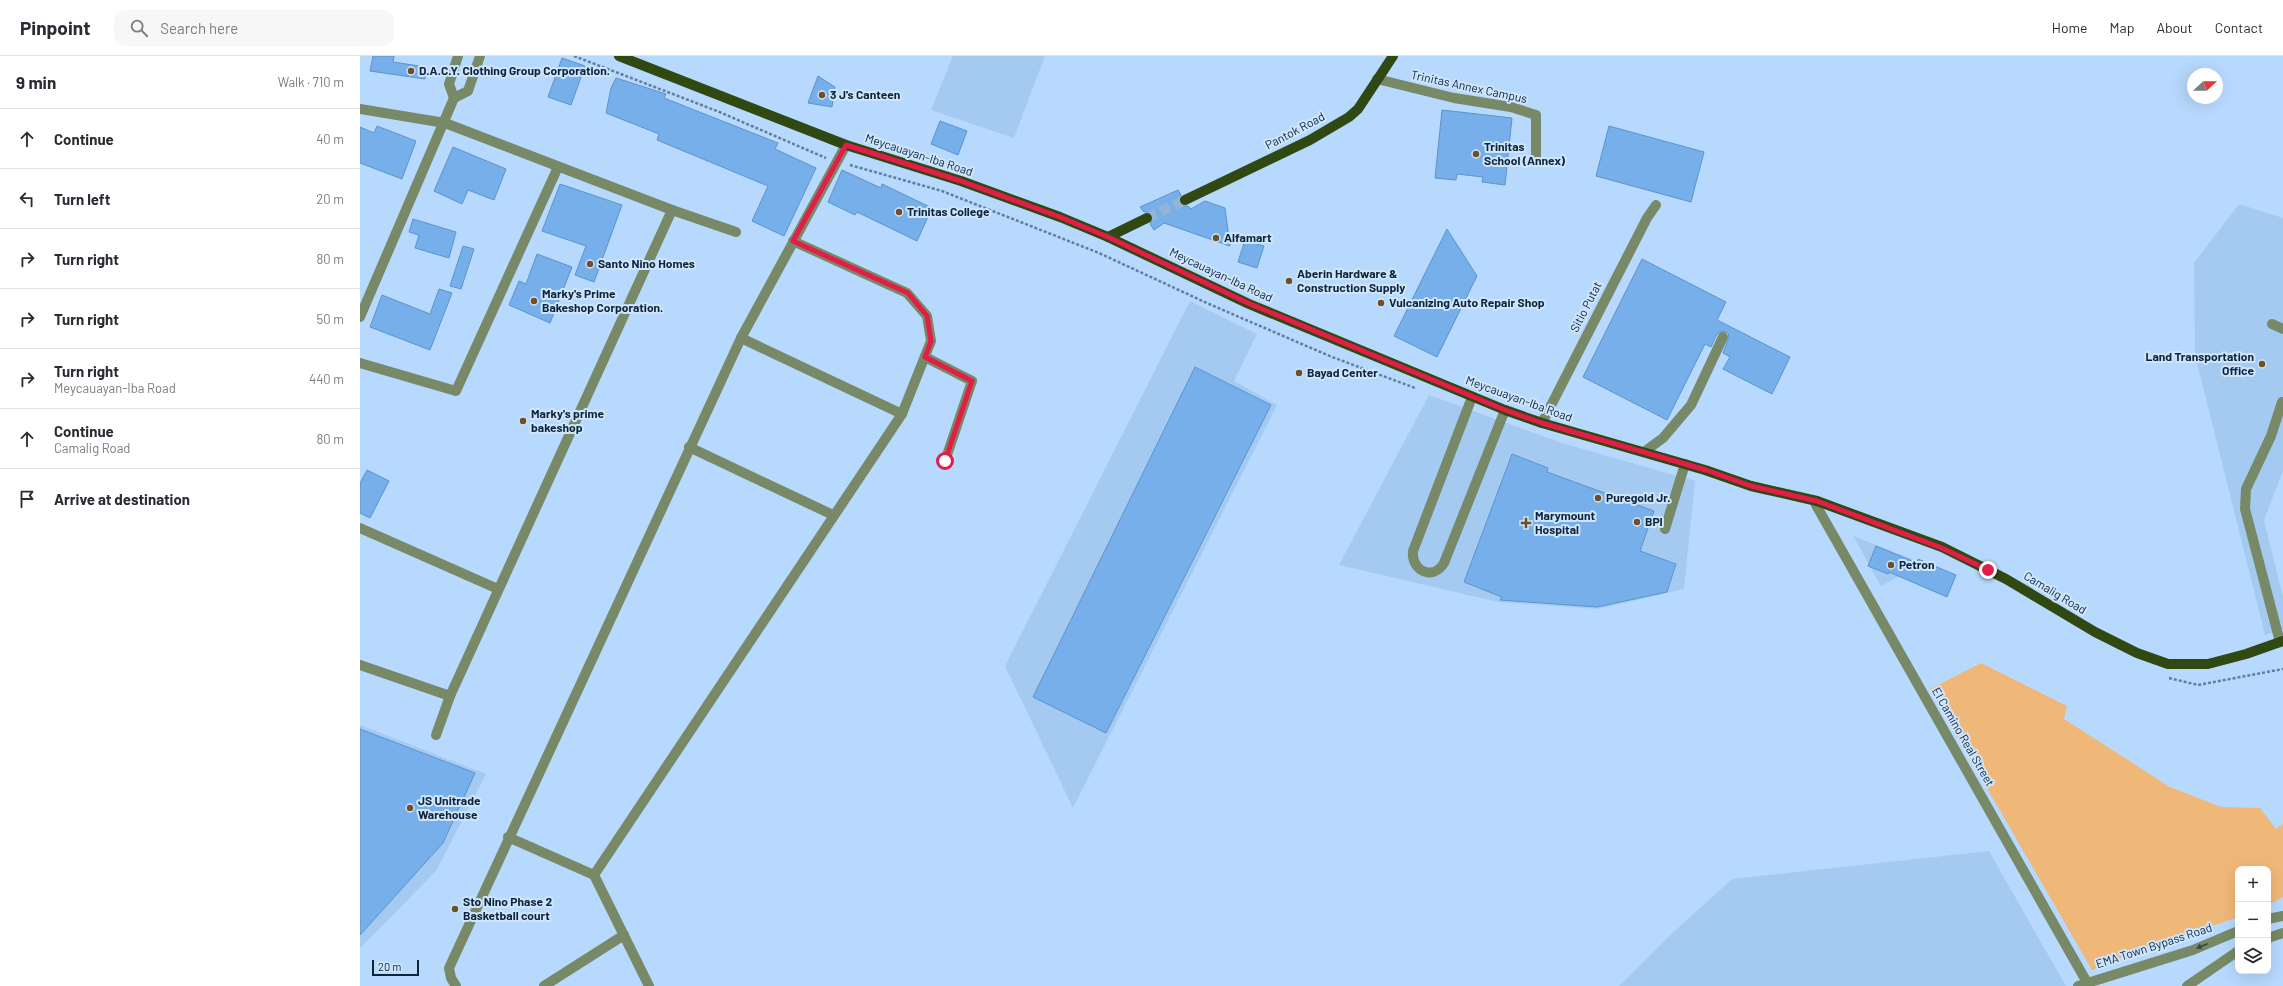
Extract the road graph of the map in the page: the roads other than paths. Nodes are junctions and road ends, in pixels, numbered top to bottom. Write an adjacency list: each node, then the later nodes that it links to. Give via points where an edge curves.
1 (458, 56): 6 (street, via 449,84)
2 (480, 56): 6 (street, via 468,91)
3 (619, 56): 9 (main road, Meycauayan-Iba Road)
4 (1393, 56): 5 (main road, Pantok Road)
5 (1377, 79): 10 (street, Trinitas Annex Campus, via 1454,98 1511,107 1536,115); 12 (main road, Pantok Road, via 1349,118 1310,140)
6 (454, 98): 8 (street)
7 (360, 109): 8 (street)
8 (445, 123): 11 (street); 19 (street)
9 (846, 145): 17 (main road, Meycauayan-Iba Road, via 961,181); 18 (street)
10 (1536, 159)
11 (558, 167): 14 (street); 25 (street, via 456,391)
12 (1185, 200)
13 (1656, 204): 30 (street, Sitio Putat)
14 (672, 210): 16 (street); 39 (street)
15 (1147, 218): 17 (main road)
16 (736, 232)
17 (1108, 237): 26 (main road, Meycauayan-Iba Road, via 1250,304)
18 (793, 241): 23 (street); 24 (street, via 908,293 927,316 931,341)
19 (360, 317)
20 (2272, 324): 21 (street)
21 (2283, 329)
22 (1723, 337): 32 (street, via 1691,405 1663,438)
23 (741, 338): 29 (street); 31 (street)
24 (925, 357): 29 (street); 33 (street, via 972,381)
25 (360, 363)
26 (1472, 397): 28 (main road, Meycauayan-Iba Road); 28 (street, via 1413,551 1413,562 1426,572 1437,571 1444,563)
27 (2282, 402): 40 (street, via 2271,436 2246,489 2245,509)
28 (1505, 410): 30 (main road, Meycauayan-Iba Road)
29 (902, 414): 36 (street)
30 (1542, 423): 32 (main road, Meycauayan-Iba Road)
31 (689, 447): 36 (street); 44 (street)
32 (1644, 452): 34 (main road, Meycauayan-Iba Road)
33 (945, 461)
34 (1685, 464): 35 (main road, Meycauayan-Iba Road, via 1751,486); 38 (street)
35 (1817, 501): 40 (main road, Camalig Road, via 1942,548 1981,566 2095,632 2168,664 2208,664); 53 (street, El Camino Real Street, via 1816,505)
36 (833, 515): 45 (street)
37 (360, 528): 39 (street)
38 (1665, 529)
39 (498, 589): 42 (street)
40 (2282, 642)
41 (360, 665): 42 (street)
42 (450, 696): 43 (street)
43 (436, 735)
44 (508, 837): 45 (street); 54 (street, via 449,968)
45 (594, 875): 50 (street)
46 (2283, 916): 47 (street)
47 (2271, 918)
48 (2235, 932): 53 (street, EMA Town Bypass Road, one-way to 53, via 2193,950)
49 (2283, 933): 51 (street)
50 (624, 934): 55 (street); 56 (street)
51 (2271, 937)
52 (2235, 954): 57 (street)
53 (2085, 985)
54 (456, 986)
55 (544, 986)
56 (649, 986)
57 (2187, 986)

